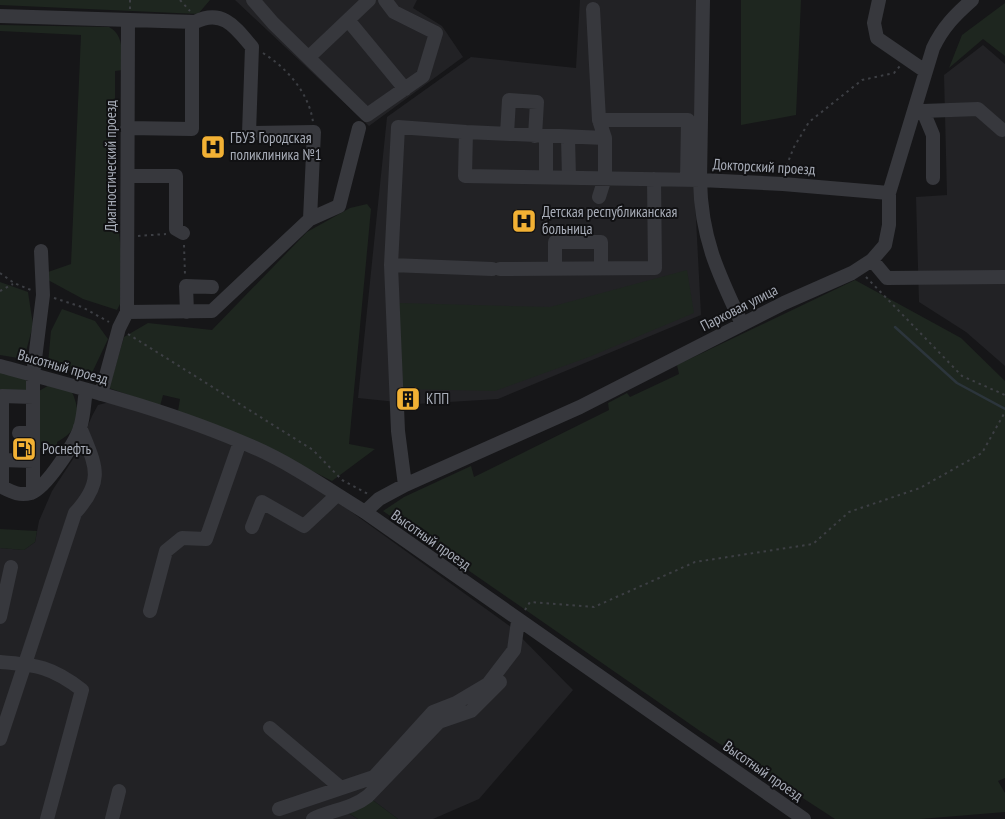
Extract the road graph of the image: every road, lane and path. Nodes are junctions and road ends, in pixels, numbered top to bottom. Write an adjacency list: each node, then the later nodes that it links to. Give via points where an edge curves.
1 (370, 0): 10 (street)
2 (385, 0): 16 (street, via 394,12 436,33 423,76)
3 (702, 0): 34 (street)
4 (879, 0): 14 (street, via 874,23 877,38)
5 (972, 0): 15 (street, Парковая улица, via 942,30)
6 (259, 2): 13 (street, via 273,23)
7 (593, 9): 18 (street)
8 (0, 16): 9 (street)
9 (128, 20): 11 (street); 19 (street, Диагностический проезд)
10 (348, 20): 13 (street); 16 (street)
11 (192, 22): 12 (street, via 205,17 230,21); 19 (street, via 192,129)
12 (252, 47): 22 (path, via 276,61 304,94); 22 (street, via 249,133)
13 (309, 58): 16 (street, via 367,115)
14 (906, 59): 15 (street); 35 (path, via 894,73 862,80 809,122 794,147)
15 (925, 71): 17 (street, Парковая улица)
16 (405, 89)
17 (919, 111): 21 (street, via 978,109); 32 (street, via 933,135); 36 (street, Парковая улица)
18 (598, 120): 27 (street); 34 (street, via 688,120)
19 (127, 128): 28 (street, Диагностический проезд)
20 (359, 128): 38 (street, via 339,206)
21 (1002, 130)
22 (314, 132): 38 (street)
23 (466, 132): 24 (street); 29 (street, via 465,176); 43 (street, via 398,127)
24 (507, 134): 25 (street); 25 (street, via 509,100 537,102)
25 (541, 136): 26 (street); 29 (street)
26 (568, 137): 27 (street); 30 (street)
27 (605, 138): 31 (street)
28 (128, 176): 39 (street, Диагностический проезд); 40 (street, via 176,176 176,229)
29 (546, 177): 30 (street)
30 (569, 178): 31 (street)
31 (605, 178): 33 (street); 37 (street)
32 (933, 178)
33 (654, 179): 34 (street); 45 (street, via 655,268)
34 (693, 180): 35 (street, Докторский проезд); 56 (street, Докторский проезд, via 716,268)
35 (780, 183): 36 (street, Докторский проезд)
36 (889, 193): 42 (street, Парковая улица, via 885,245)
37 (599, 197)
38 (310, 219): 55 (street, via 212,311)
39 (128, 236): 40 (path); 54 (street, Диагностический проезд)
40 (184, 237): 48 (path)
41 (42, 251): 53 (street)
42 (872, 260): 46 (street, Парковая улица); 49 (street, via 887,278)
43 (390, 266): 44 (street); 71 (street, via 398,431)
44 (555, 268): 45 (street); 45 (street, via 555,242 601,242)
45 (601, 268)
46 (858, 269): 56 (street, Парковая улица); 62 (path, via 962,376)
47 (0, 273): 50 (path)
48 (186, 276)
49 (1005, 277)
50 (14, 283): 52 (path); 53 (path)
51 (212, 287): 55 (street, via 186,286)
52 (0, 291)
53 (43, 294): 57 (path, via 82,307); 59 (street)
54 (127, 312): 55 (street); 57 (street)
55 (187, 312)
56 (742, 324): 71 (street, Парковая улица, via 580,407)
57 (119, 328): 61 (street); 74 (path, via 313,450 342,480)
58 (0, 366): 59 (street, Высотный проезд)
59 (34, 375): 60 (street, Высотный проезд); 63 (street)
60 (86, 390): 61 (street, Высотный проезд); 65 (street)
61 (101, 394): 68 (street, Высотный проезд, via 178,416)
62 (1005, 394)
63 (33, 397): 66 (street, via 2,396); 67 (street)
64 (1005, 412): 80 (path, via 982,453 920,488 849,512 813,544 695,562 594,607 530,602)
65 (80, 427): 72 (street, via 71,447); 82 (street, via 96,469 89,498 75,513)
66 (10, 433): 67 (street); 69 (street)
67 (33, 433): 70 (street)
68 (240, 442): 73 (street, Высотный проезд); 78 (street, via 206,539 182,538 166,551)
69 (2, 460): 70 (street); 72 (street, via 2,487 17,494)
70 (33, 461): 72 (street)
71 (405, 485): 74 (street, Парковая улица)
72 (33, 492)
73 (337, 495): 75 (street, Высотный проезд); 76 (street, via 304,526 262,502)
74 (379, 499): 75 (street, Парковая улица)
75 (365, 512): 80 (street, Высотный проезд)
76 (252, 528)
77 (11, 567): 79 (street)
78 (150, 611)
79 (0, 617)
80 (518, 621): 83 (street, via 514,650); 92 (street, Высотный проезд)
81 (0, 662): 82 (street)
82 (27, 664): 85 (street); 89 (street, via 60,674 82,690)
83 (505, 664): 86 (street, via 488,684 433,712 374,777); 91 (street, via 500,682 471,711 439,722 368,796 358,804)
84 (270, 728): 86 (street)
85 (0, 739)
86 (341, 788): 88 (street)
87 (119, 790): 90 (street)
88 (279, 809)
89 (47, 819)
90 (112, 819)
91 (313, 819)
92 (804, 819)

